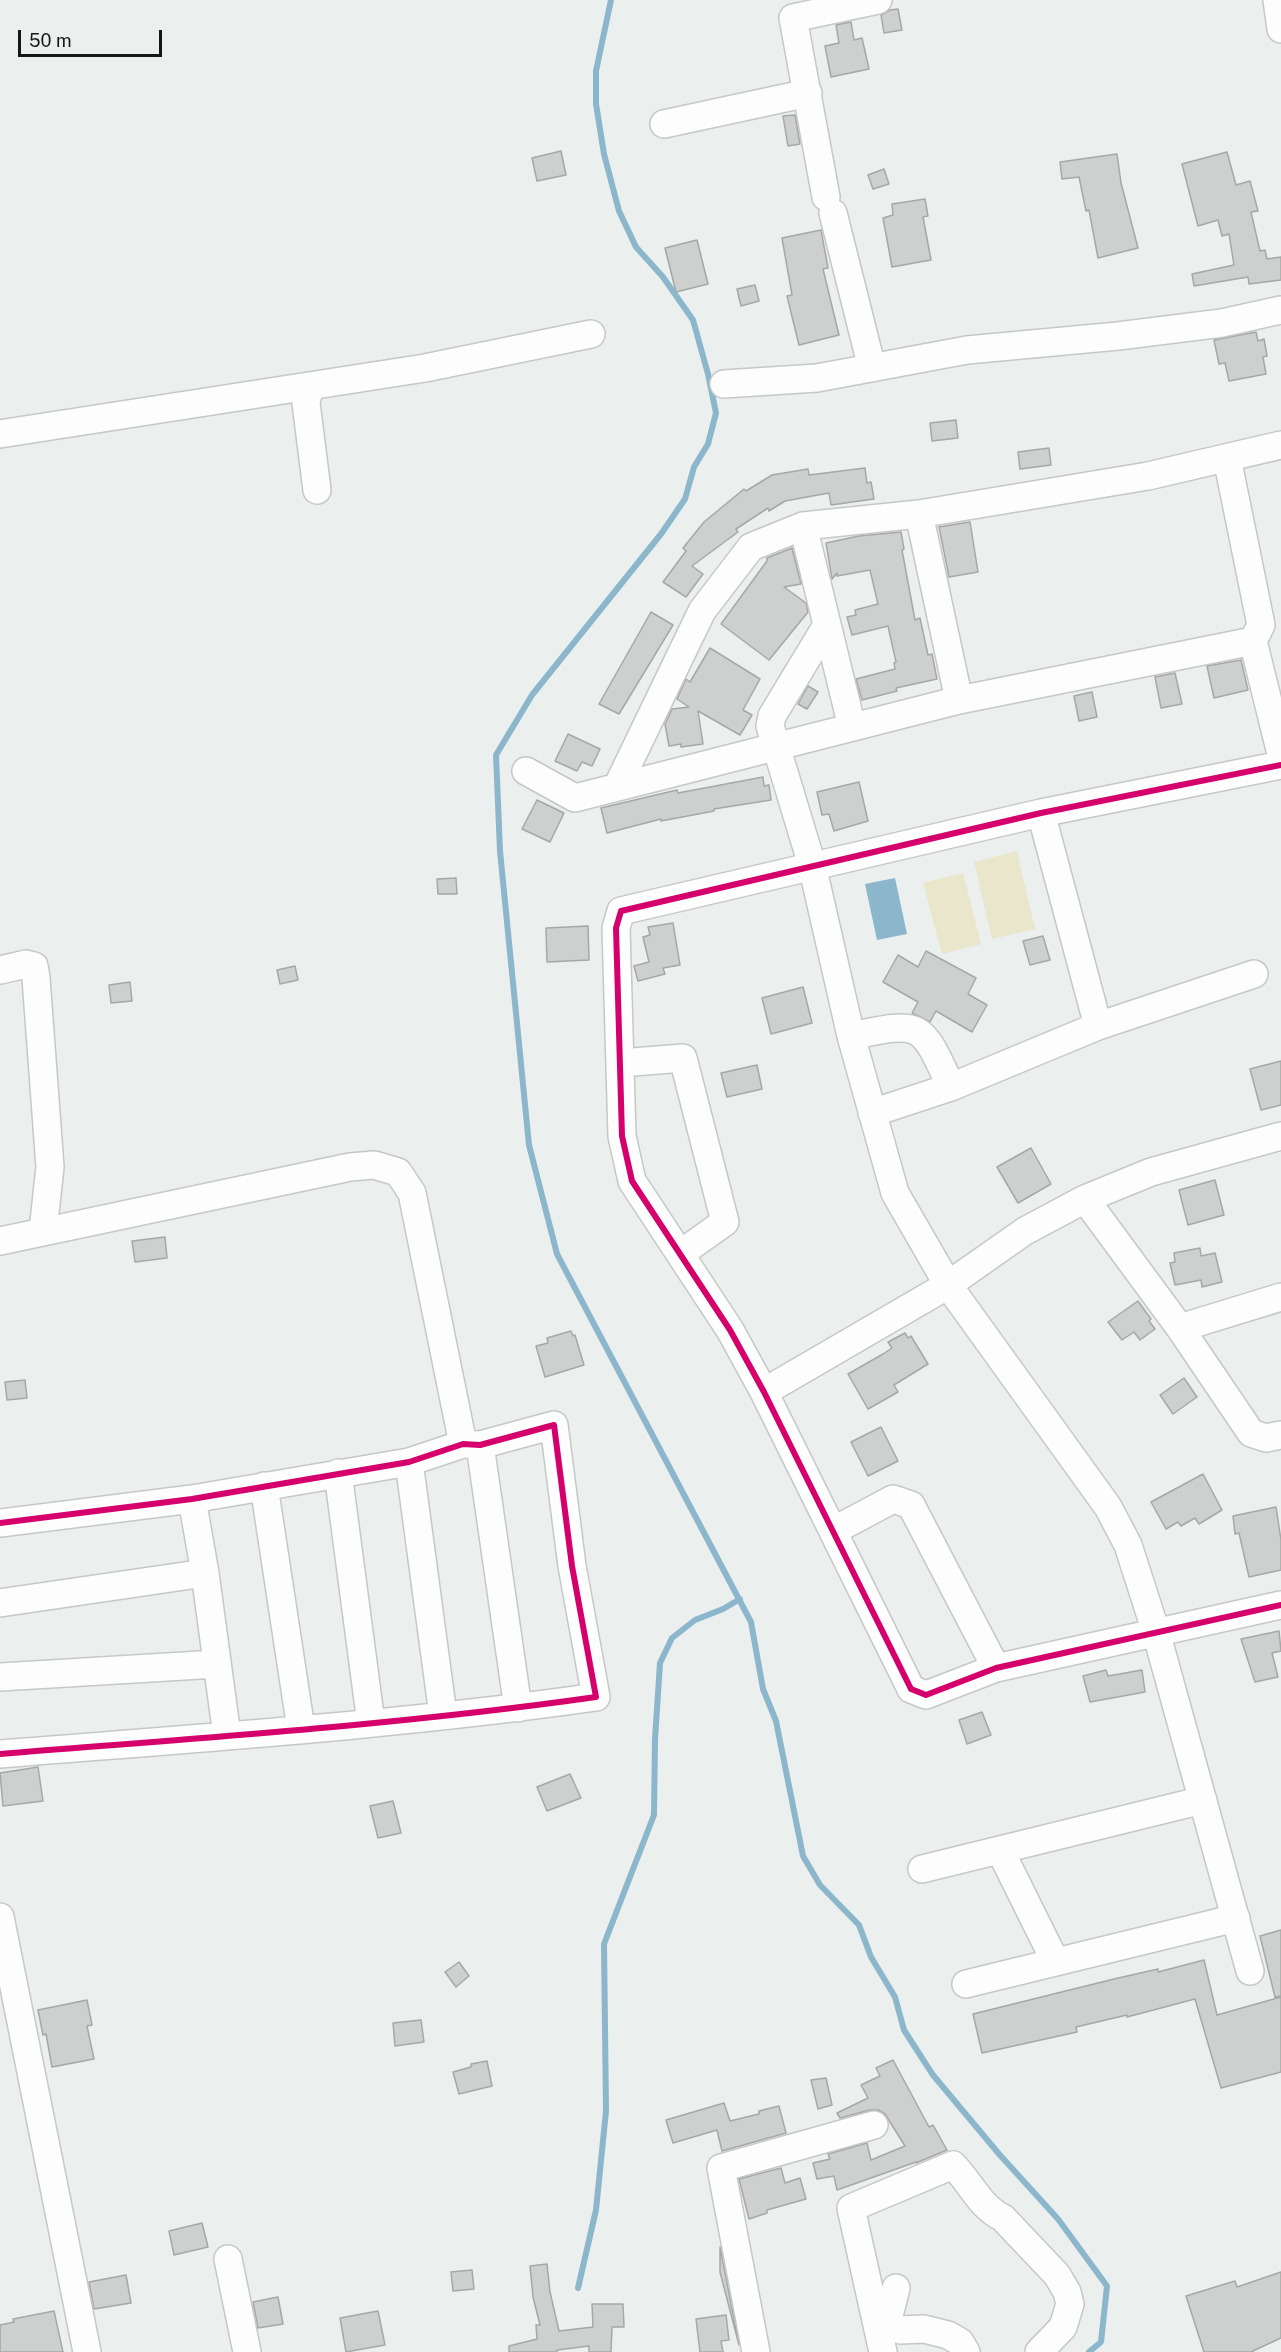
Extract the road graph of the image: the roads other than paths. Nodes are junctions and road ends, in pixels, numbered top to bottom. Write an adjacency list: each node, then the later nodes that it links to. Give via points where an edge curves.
1 (878, 0): 4 (street, via 793,18)
2 (1276, 0): 3 (street)
3 (1281, 29)
4 (808, 93): 5 (street); 8 (street, via 829,205)
5 (664, 124)
6 (1281, 310): 8 (street, via 1222,323 967,350)
7 (591, 334): 10 (street, via 425,368)
8 (872, 368): 9 (street, via 817,378)
9 (724, 384)
10 (310, 386): 11 (street); 14 (street, via 306,403)
11 (0, 434)
12 (1281, 445): 13 (street)
13 (1227, 459): 15 (street); 18 (street, via 1261,625)
14 (317, 490)
15 (919, 514): 16 (street); 19 (street)
16 (803, 526): 17 (street); 25 (street, via 751,548 702,611)
17 (827, 625): 20 (street); 21 (street, via 772,716)
18 (1253, 640): 19 (street); 22 (street)
19 (959, 700): 20 (street)
20 (852, 727): 21 (street)
21 (775, 746): 25 (street); 27 (street)
22 (1281, 754)
23 (1281, 765): 26 (street)
24 (526, 771): 25 (street, via 575,798)
25 (617, 788)
26 (1041, 813): 27 (street); 30 (street)
27 (812, 865): 31 (street); 32 (street, via 621,911 616,928)
28 (0, 970): 37 (street, via 26,964 34,966 36,978 50,1167)
29 (1254, 974): 30 (street)
30 (1098, 1026): 33 (street)
31 (851, 1036): 33 (street, via 904,1026 920,1032 931,1043); 34 (street)
32 (621, 1063): 39 (street, via 622,1136 632,1181); 39 (street, via 683,1058 725,1222)
33 (951, 1087): 34 (street)
34 (872, 1113): 40 (street, via 895,1192)
35 (1281, 1136): 36 (street, via 1151,1172)
36 (1085, 1199): 40 (street, via 1025,1231); 42 (street)
37 (43, 1231): 38 (street); 45 (street, via 350,1167 374,1165 399,1172 412,1192)
38 (0, 1241)
39 (680, 1254): 43 (street, via 730,1330)
40 (948, 1285): 43 (street); 55 (street, via 1108,1507 1128,1545)
41 (1281, 1297): 42 (street)
42 (1179, 1328): 44 (street, via 1251,1432 1266,1438)
43 (764, 1392): 51 (street)
44 (1281, 1435)
45 (472, 1445): 46 (street); 59 (street); 59 (street, via 554,1425 572,1566 596,1697)
46 (409, 1462): 47 (street); 60 (street)
47 (338, 1473): 48 (street); 61 (street)
48 (264, 1486): 49 (street); 62 (street)
49 (192, 1499): 50 (street); 52 (street)
50 (0, 1523)
51 (834, 1531): 57 (street, via 911,1689 926,1695); 57 (street, via 893,1499 911,1506)
52 (205, 1573): 53 (street); 56 (street)
53 (0, 1603)
54 (1281, 1605): 55 (street)
55 (1156, 1632): 57 (street); 65 (street)
56 (217, 1664): 58 (street); 63 (street)
57 (996, 1668)
58 (0, 1677)
59 (518, 1708): 60 (street)
60 (442, 1715): 61 (street)
61 (371, 1723): 62 (street)
62 (301, 1730): 63 (street)
63 (227, 1736): 64 (street)
64 (0, 1754)
65 (1203, 1800): 66 (street); 69 (street)
66 (1000, 1850): 67 (street); 70 (street)
67 (922, 1869)
68 (0, 1917): 78 (street)
69 (1236, 1918): 70 (street); 71 (street)
70 (1055, 1961): 72 (street)
71 (1250, 1971)
72 (966, 1984)
73 (874, 2125): 80 (street, via 721,2169)
74 (228, 2259): 79 (street)
75 (896, 2288): 76 (street)
76 (883, 2335): 77 (street, via 924,2329); 82 (street, via 851,2208 953,2165 978,2199 1003,2218 1057,2275 1067,2292 1070,2304 1063,2326)
77 (935, 2342): 81 (street, via 948,2335 960,2342)
78 (87, 2352)
79 (247, 2352)
80 (756, 2352)
81 (966, 2352)
82 (1039, 2352)

